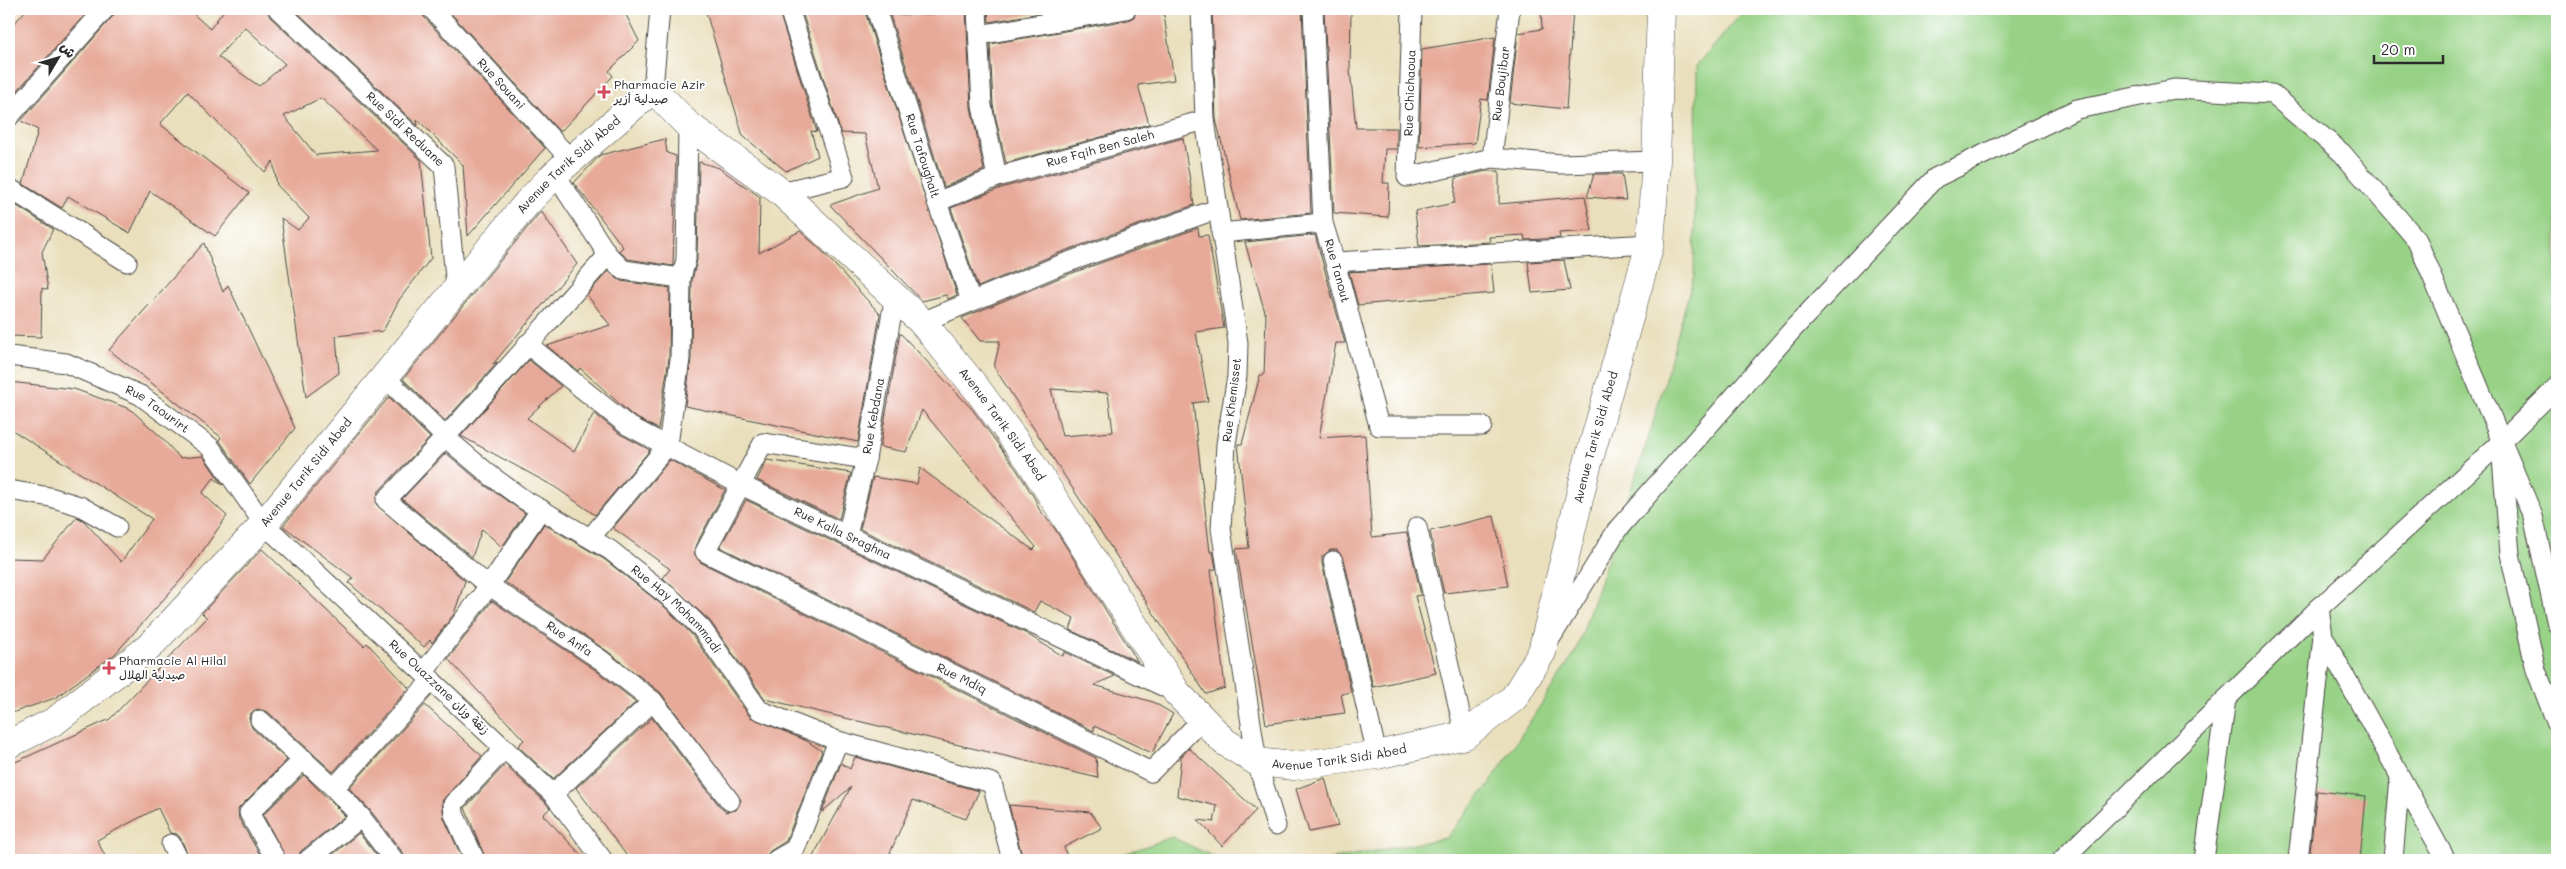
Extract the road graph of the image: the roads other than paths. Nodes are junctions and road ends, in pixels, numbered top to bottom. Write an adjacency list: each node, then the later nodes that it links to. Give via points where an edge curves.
1 (105, 9): 16 (street)
2 (278, 9): 34 (street, Rue Sidi Reduane, via 444,166)
3 (432, 9): 21 (street, Rue Souani)
4 (660, 9): 15 (street)
5 (789, 9): 24 (street, via 844,177)
6 (876, 9): 25 (street, Rue Tafoughalt)
7 (977, 9): 14 (street)
8 (1126, 9): 14 (street)
9 (1201, 9): 17 (street, Rue Khemisset)
10 (1313, 9): 27 (street, Rue Tanout)
11 (1412, 9): 19 (street, Rue Chichaoua, via 1407,177)
12 (1510, 9): 19 (street, Rue Boujibar)
13 (1661, 9): 20 (street, Avenue Tarik Sidi Abed)
14 (979, 35): 22 (street, via 982,106)
15 (653, 88): 18 (street, Avenue Tarik Sidi Abed); 21 (street, Avenue Tarik Sidi Abed)
16 (9, 117)
17 (1205, 120): 22 (street, Rue Fqih Ben Saleh); 26 (street, Rue Khemisset)
18 (688, 125): 24 (street, Avenue Tarik Sidi Abed); 33 (street, via 686,260)
19 (1492, 158): 20 (street, via 1561,164)
20 (1656, 160): 29 (street, Avenue Tarik Sidi Abed)
21 (563, 167): 30 (street, Rue Souani); 34 (street, Avenue Tarik Sidi Abed, via 527,202)
22 (997, 178): 25 (street, Rue Fqih Ben Saleh)
23 (9, 188): 31 (street)
24 (781, 192): 35 (street, Avenue Tarik Sidi Abed)
25 (937, 202): 36 (street, Rue Tafoughalt)
26 (1217, 209): 28 (street, Rue Khemisset); 36 (street, via 1060,265)
27 (1323, 223): 28 (street); 32 (street, Rue Tanout)
28 (1221, 233): 74 (street, Rue Khemisset, via 1238,343 1237,376 1226,444 1221,529)
29 (1650, 244): 32 (street); 60 (street, Avenue Tarik Sidi Abed, via 1586,470)
30 (608, 255): 33 (street, Rue Souani, via 623,270); 38 (street)
31 (127, 262)
32 (1336, 262): 42 (street, Rue Tanout, via 1379,426)
33 (681, 278): 45 (street, via 680,359)
34 (456, 286): 40 (street, Avenue Tarik Sidi Abed)
35 (895, 296): 37 (street, Avenue Tarik Sidi Abed); 46 (street, Rue Kebdana)
36 (971, 301): 37 (street)
37 (922, 322): 62 (street, Avenue Tarik Sidi Abed, via 1030,461)
38 (527, 344): 43 (street); 45 (street, Rue Kalla Sraghna, via 627,425)
39 (9, 356): 50 (street, Rue Taourirt, via 66,363 140,395 210,447)
40 (384, 376): 43 (street, Rue Hay Mohammadi); 50 (street, Avenue Tarik Sidi Abed)
41 (2557, 387): 44 (street)
42 (1482, 426)
43 (446, 438): 49 (street, Rue Hay Mohammadi, via 490,475); 56 (street, Rue Anfa, via 386,500)
44 (2500, 443): 57 (street); 58 (street, via 2533,516); 60 (street, via 2417,240 2342,153 2272,94 2174,89 2077,110 1935,178 1794,328 1618,530); 67 (street, via 2510,554 2536,670)
45 (668, 445): 47 (street, Rue Kalla Sraghna); 54 (street)
46 (866, 459): 47 (street, via 763,443); 53 (street, Rue Kebdana)
47 (741, 484): 53 (street, Rue Kalla Sraghna); 65 (street, Rue Mdiq, via 705,552 1151,772)
48 (9, 490): 51 (street, via 80,506)
49 (541, 509): 54 (street, Rue Hay Mohammadi); 56 (street)
50 (264, 524): 61 (street, Rue Ouazzane زنقة وزان); 70 (street, Avenue Tarik Sidi Abed, via 148,648 55,720)
51 (117, 527)
52 (1417, 527): 68 (street)
53 (848, 535): 62 (street, Rue Kalla Sraghna)
54 (591, 537): 69 (street, Rue Hay Mohammadi, via 674,600 696,624 759,710)
55 (1334, 561): 72 (street)
56 (489, 586): 61 (street); 64 (street, Rue Anfa, via 601,660)
57 (2319, 608): 59 (street); 63 (street)
58 (2557, 624)
59 (2323, 636): 75 (street); 90 (street)
60 (1542, 652): 68 (street, Avenue Tarik Sidi Abed, via 1514,698)
61 (428, 676): 71 (street, Rue Ouazzane زنقة وزان); 76 (street)
62 (1177, 693): 65 (street, Avenue Tarik Sidi Abed)
63 (2226, 699): 88 (street); 89 (street)
64 (653, 701): 77 (street); 78 (street, Rue Anfa)
65 (1202, 719): 74 (street, Avenue Tarik Sidi Abed, via 1225,742)
66 (260, 720): 73 (street)
67 (2557, 724)
68 (1465, 735): 72 (street, Avenue Tarik Sidi Abed)
69 (838, 741): 86 (street, via 795,849); 87 (street, Rue Hay Mohammadi, via 992,783)
70 (9, 744)
71 (504, 749): 77 (street, Rue Ouazzane زنقة وزان); 84 (street, via 453,804 454,814)
72 (1377, 755): 74 (street, Avenue Tarik Sidi Abed, via 1294,766)
73 (304, 759): 76 (street); 81 (street, via 249,813)
74 (1258, 762): 80 (street, Rue Khemisset)
75 (2400, 777): 91 (street); 92 (street)
76 (334, 788): 79 (street)
77 (553, 794): 85 (street, Rue Ouazzane زنقة وزان)
78 (730, 801)
79 (361, 817): 82 (street); 83 (street)
80 (1276, 826)
81 (276, 860)
82 (308, 860)
83 (394, 860)
84 (476, 860)
85 (603, 860)
86 (776, 860)
87 (1012, 860)
88 (2062, 860)
89 (2204, 860)
90 (2298, 860)
91 (2393, 860)
92 (2446, 860)

